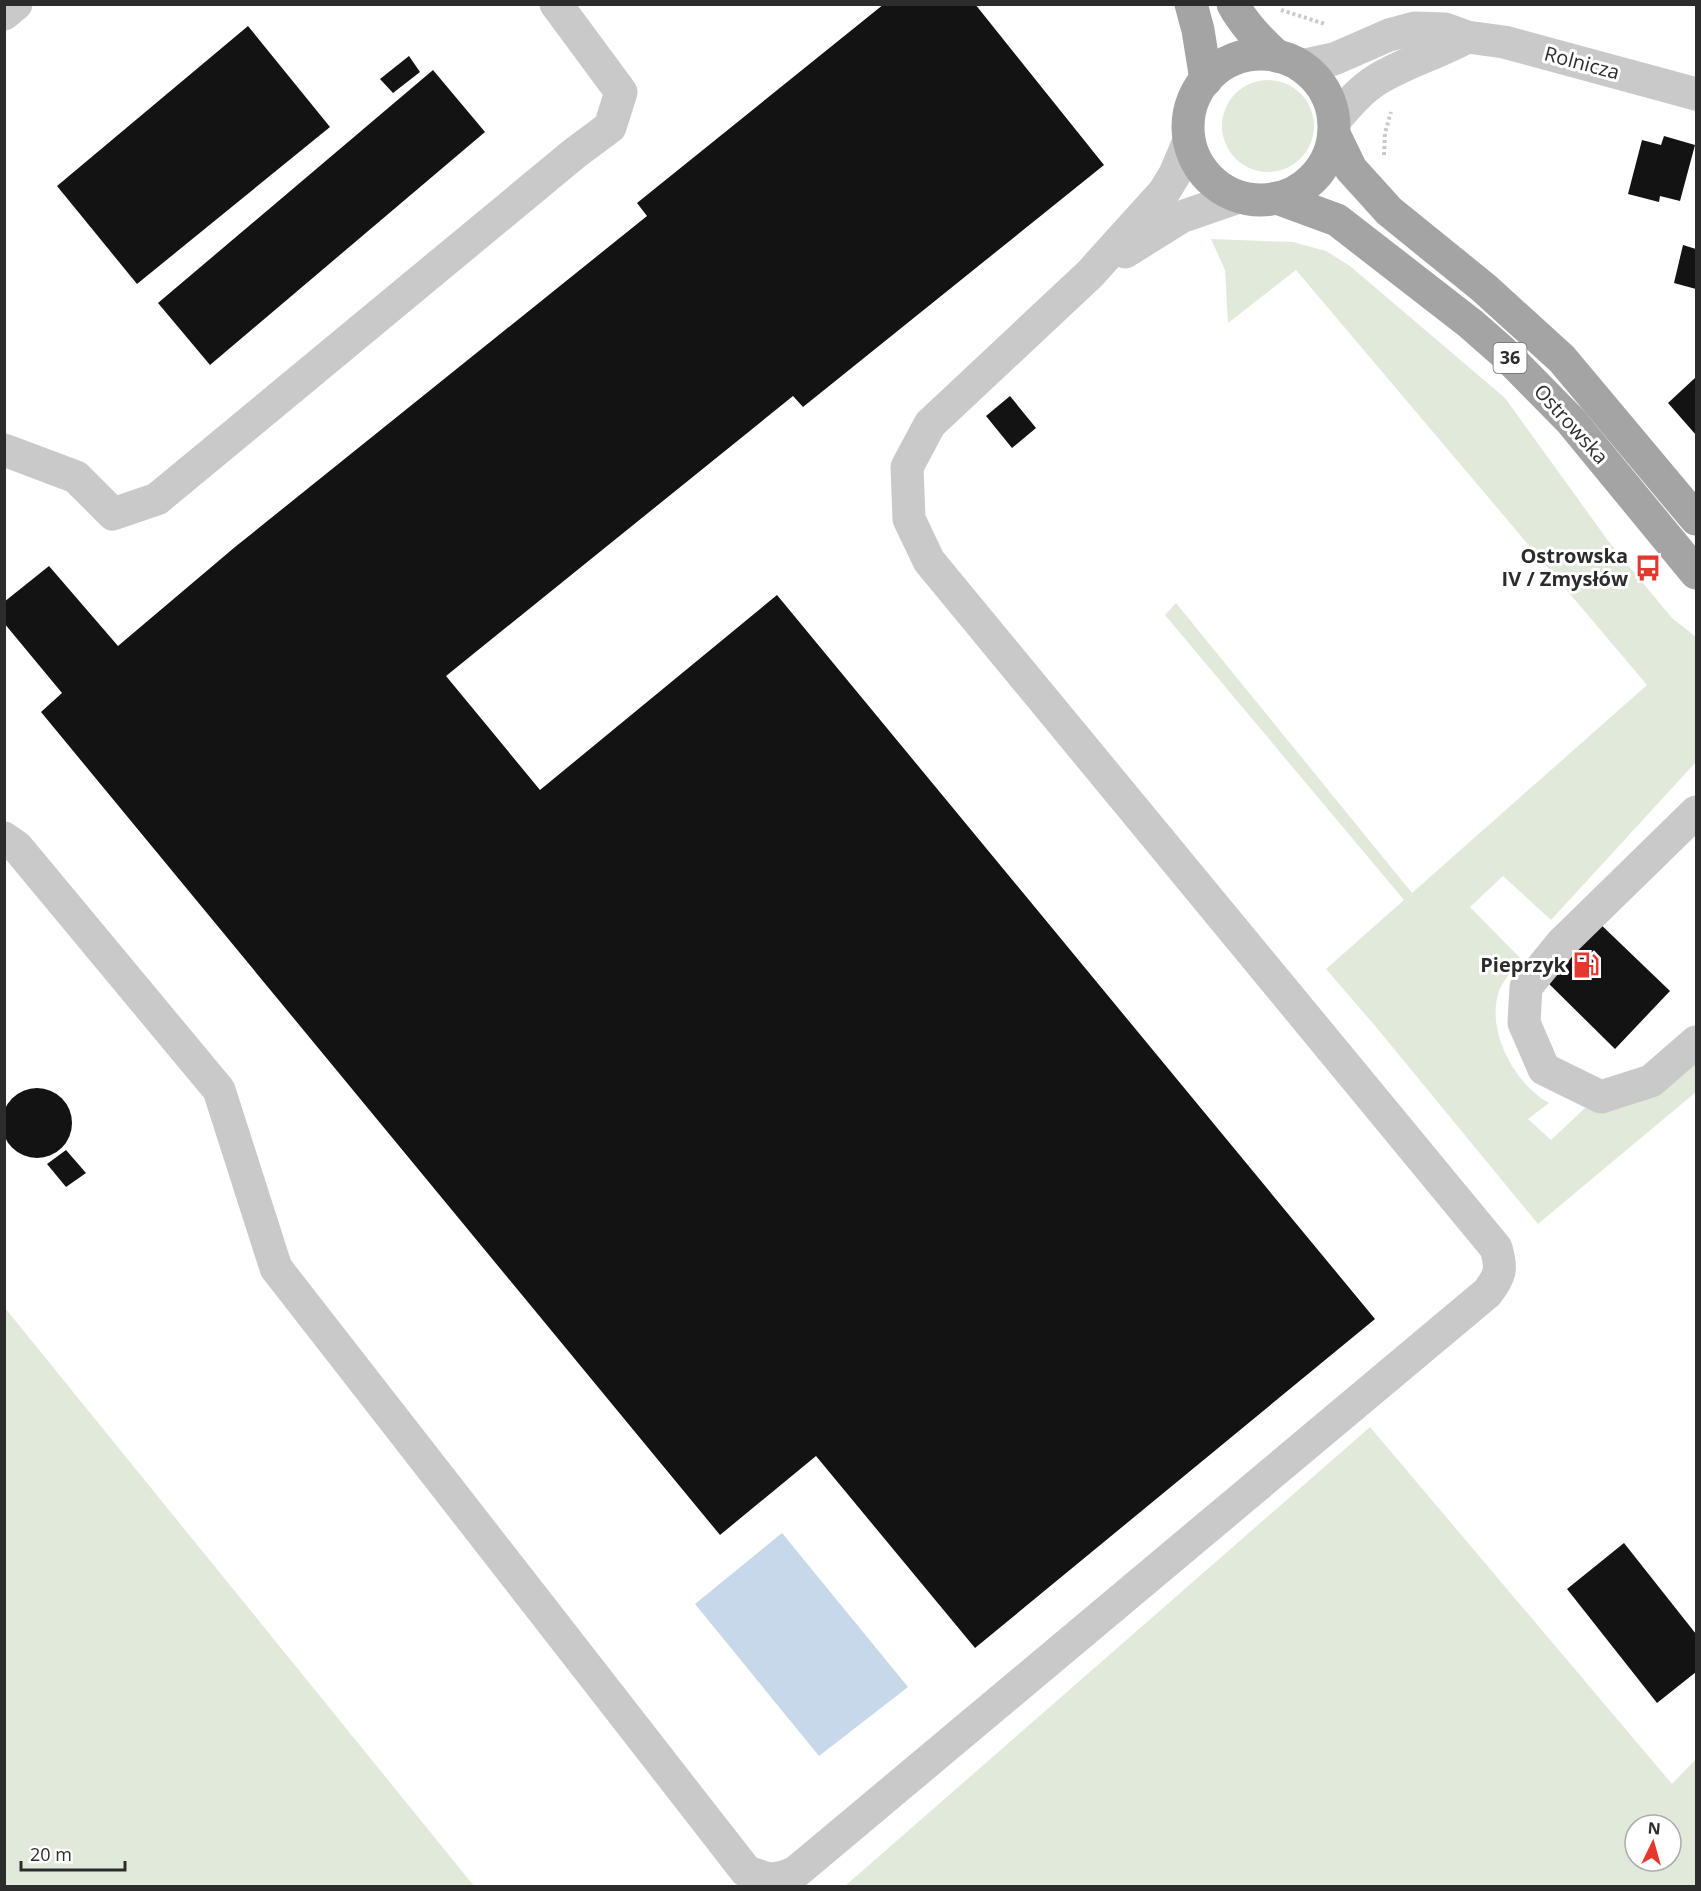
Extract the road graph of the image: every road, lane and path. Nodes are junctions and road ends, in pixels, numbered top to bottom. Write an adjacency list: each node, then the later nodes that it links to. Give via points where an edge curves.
1 (16, 4): 6 (street)
2 (556, 4): 19 (street, via 621,92 610,127 157,498 113,514 76,477)
3 (1191, 4): 11 (main road)
4 (1233, 4): 9 (main road, 36, via 1255,36)
5 (1273, 8): 7 (path)
6 (4, 14)
7 (1326, 25)
8 (1467, 37): 9 (street, Rolnicza, via 1445,29 1415,28 1334,59); 10 (street); 12 (street, Rolnicza, via 1504,42)
9 (1289, 61): 11 (main road, 36, via 1257,55 1239,58 1215,70); 13 (main road, 36, via 1320,84 1331,108)
10 (1386, 75): 13 (street, via 1357,95); 15 (path, via 1398,96 1385,134)
11 (1206, 80): 14 (main road, 36, via 1189,115)
12 (1696, 94)
13 (1334, 127): 17 (main road, 36, via 1327,159 1316,175 1301,188); 20 (main road, Ostrowska / 36, via 1351,169 1389,211 1484,288 1562,359)
14 (1190, 141): 16 (main road, 36, via 1206,175); 18 (street, via 1164,192)
15 (1384, 157)
16 (1239, 197): 17 (main road, 36); 18 (street, via 1181,217)
17 (1277, 198): 21 (main road, Ostrowska / 36, via 1337,220 1472,324 1571,421)
18 (1090, 273): 25 (street, via 930,424 907,467 909,519 929,561 1496,1248 1501,1264 1498,1279 1487,1293 796,1872 779,1880)
19 (4, 450)
20 (1696, 519)
21 (1696, 573)
22 (1696, 812): 24 (street, via 1547,960 1526,987 1524,1023 1544,1069 1601,1097 1651,1081)
23 (4, 838): 25 (street, via 16,847 219,1089 276,1268)
24 (1696, 1042)
25 (752, 1879)

